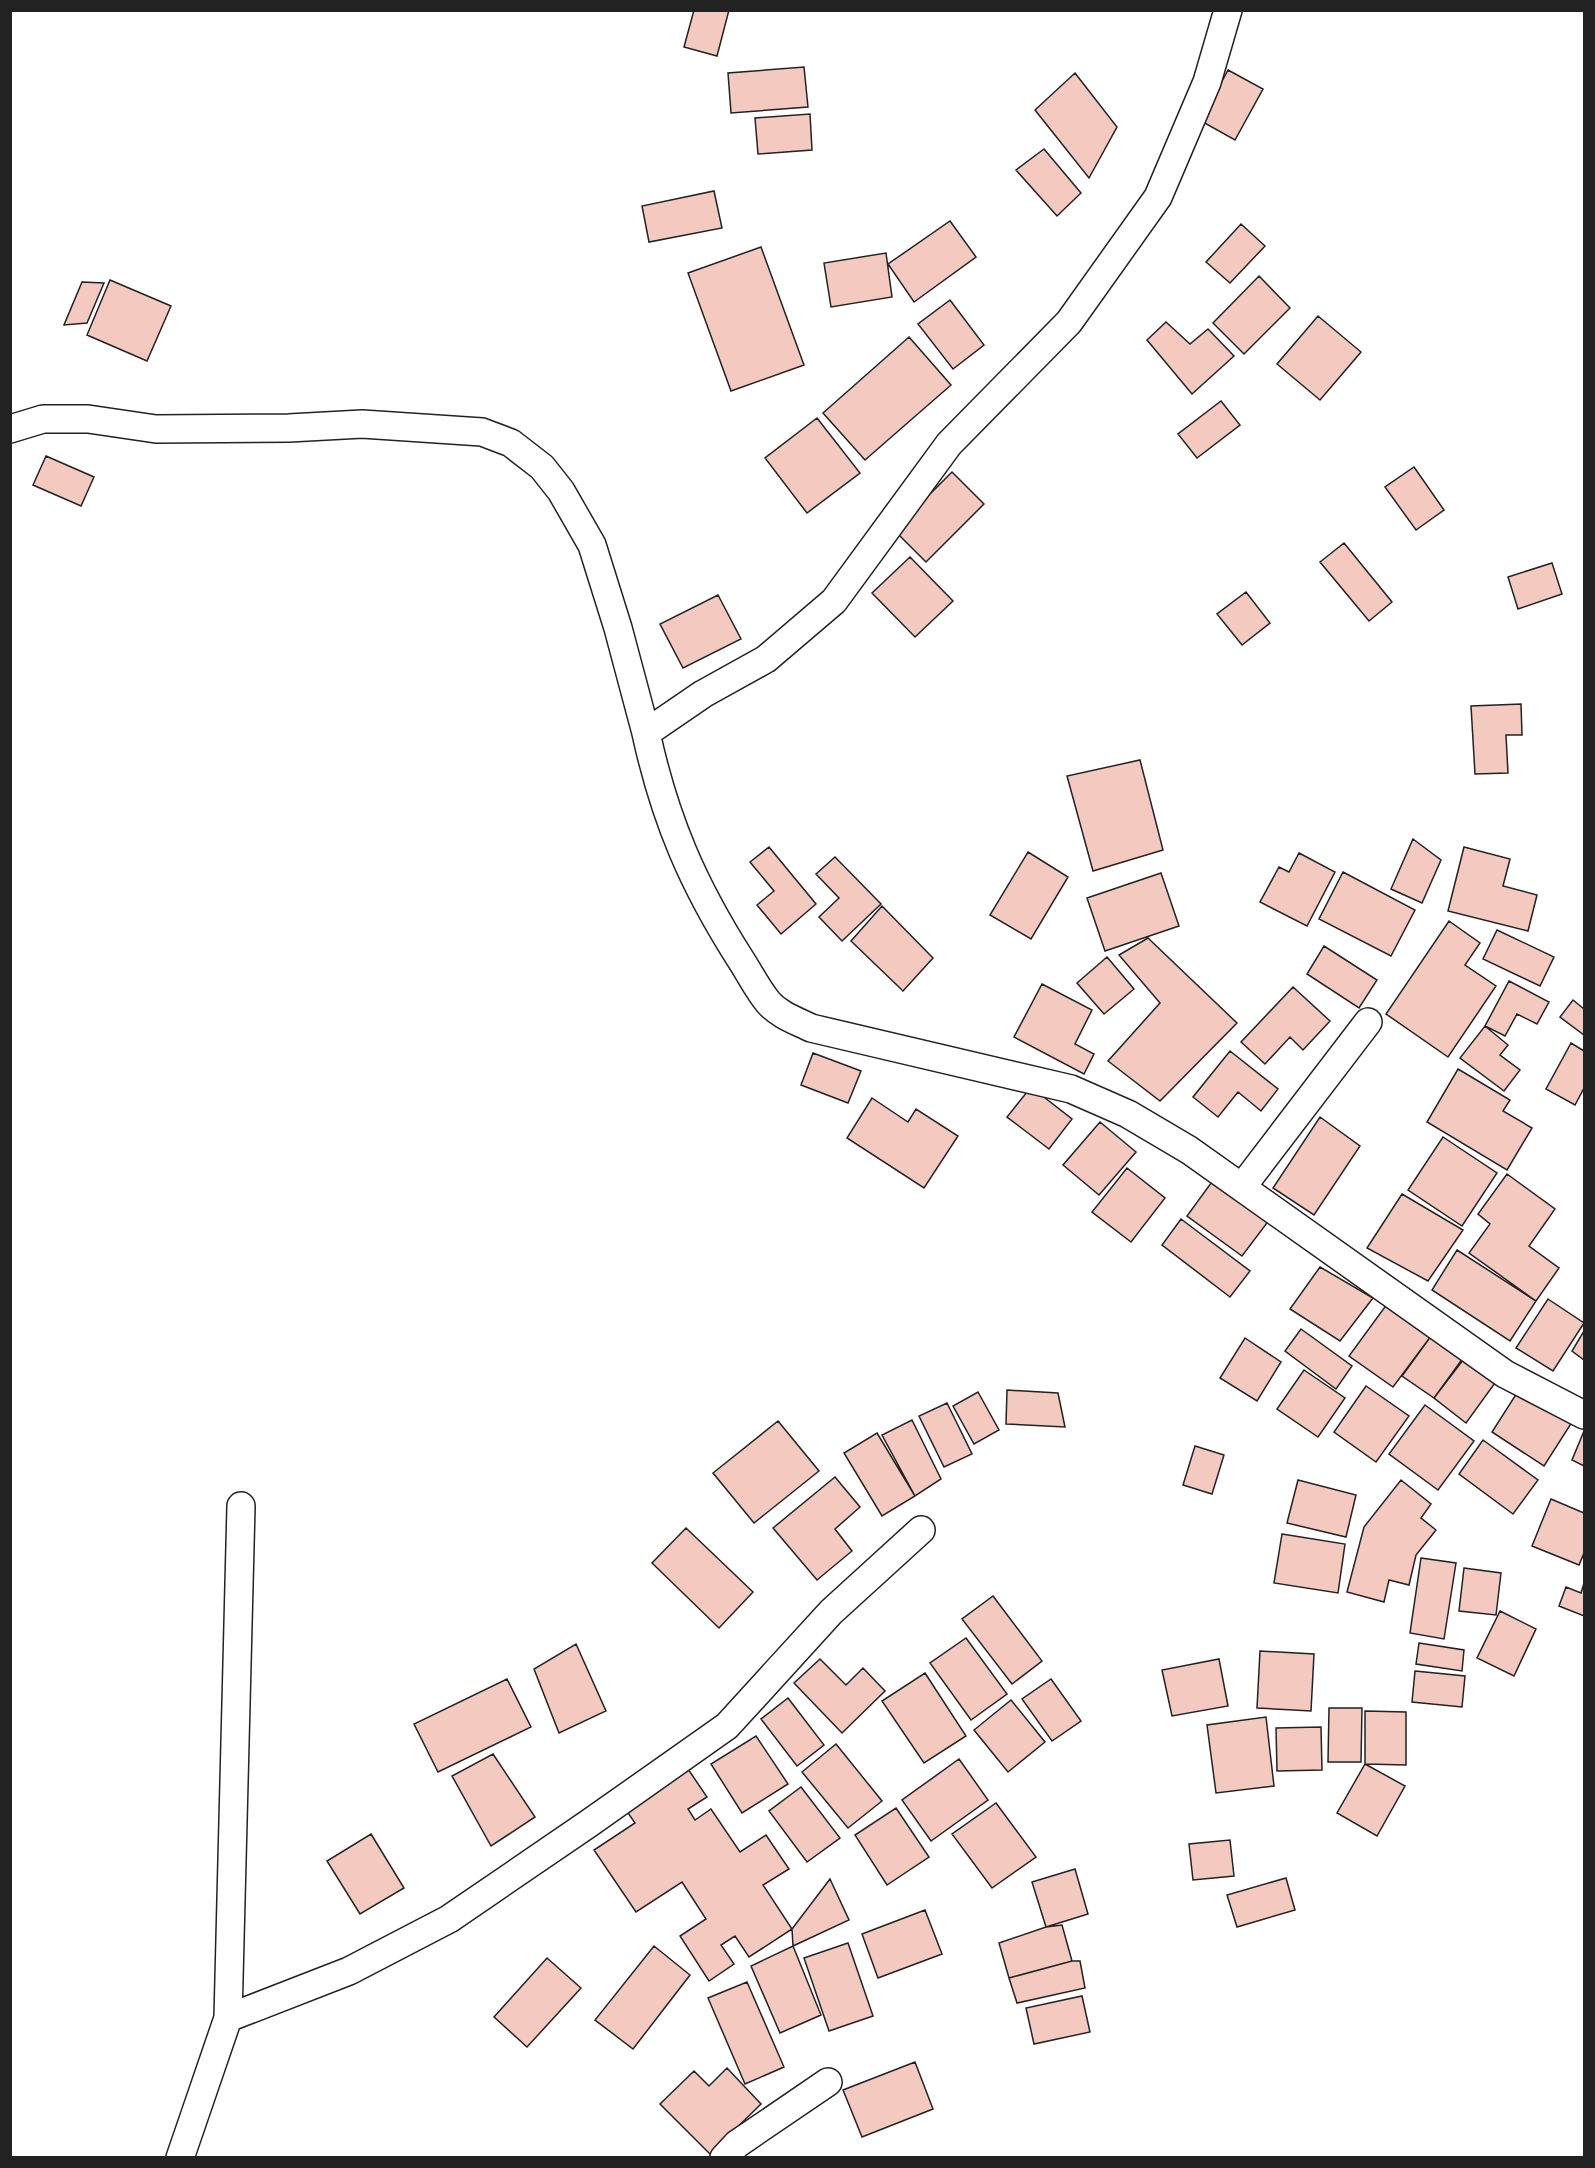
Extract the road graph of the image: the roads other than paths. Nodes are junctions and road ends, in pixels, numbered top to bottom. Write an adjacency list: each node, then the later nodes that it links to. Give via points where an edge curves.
1 (1228, 10): 3 (street, via 1207,82 1158,197 1069,322 949,444 834,601 766,659 702,694)
2 (10, 429): 3 (street, via 43,419 88,419 156,429 362,424 482,432 504,440 542,467 561,491 592,545)
3 (646, 733): 5 (street, via 670,826 709,911 769,1004 811,1028 1071,1089 1138,1120)
4 (1368, 1022): 5 (street)
5 (1242, 1187): 6 (street, via 1505,1374)
6 (1584, 1415)
7 (241, 1506): 9 (street)
8 (921, 1530): 9 (street, via 831,1612 727,1726 449,1919 349,1971)
9 (228, 2018): 11 (street)
10 (828, 2082): 12 (street)
11 (180, 2157)
12 (724, 2157)

